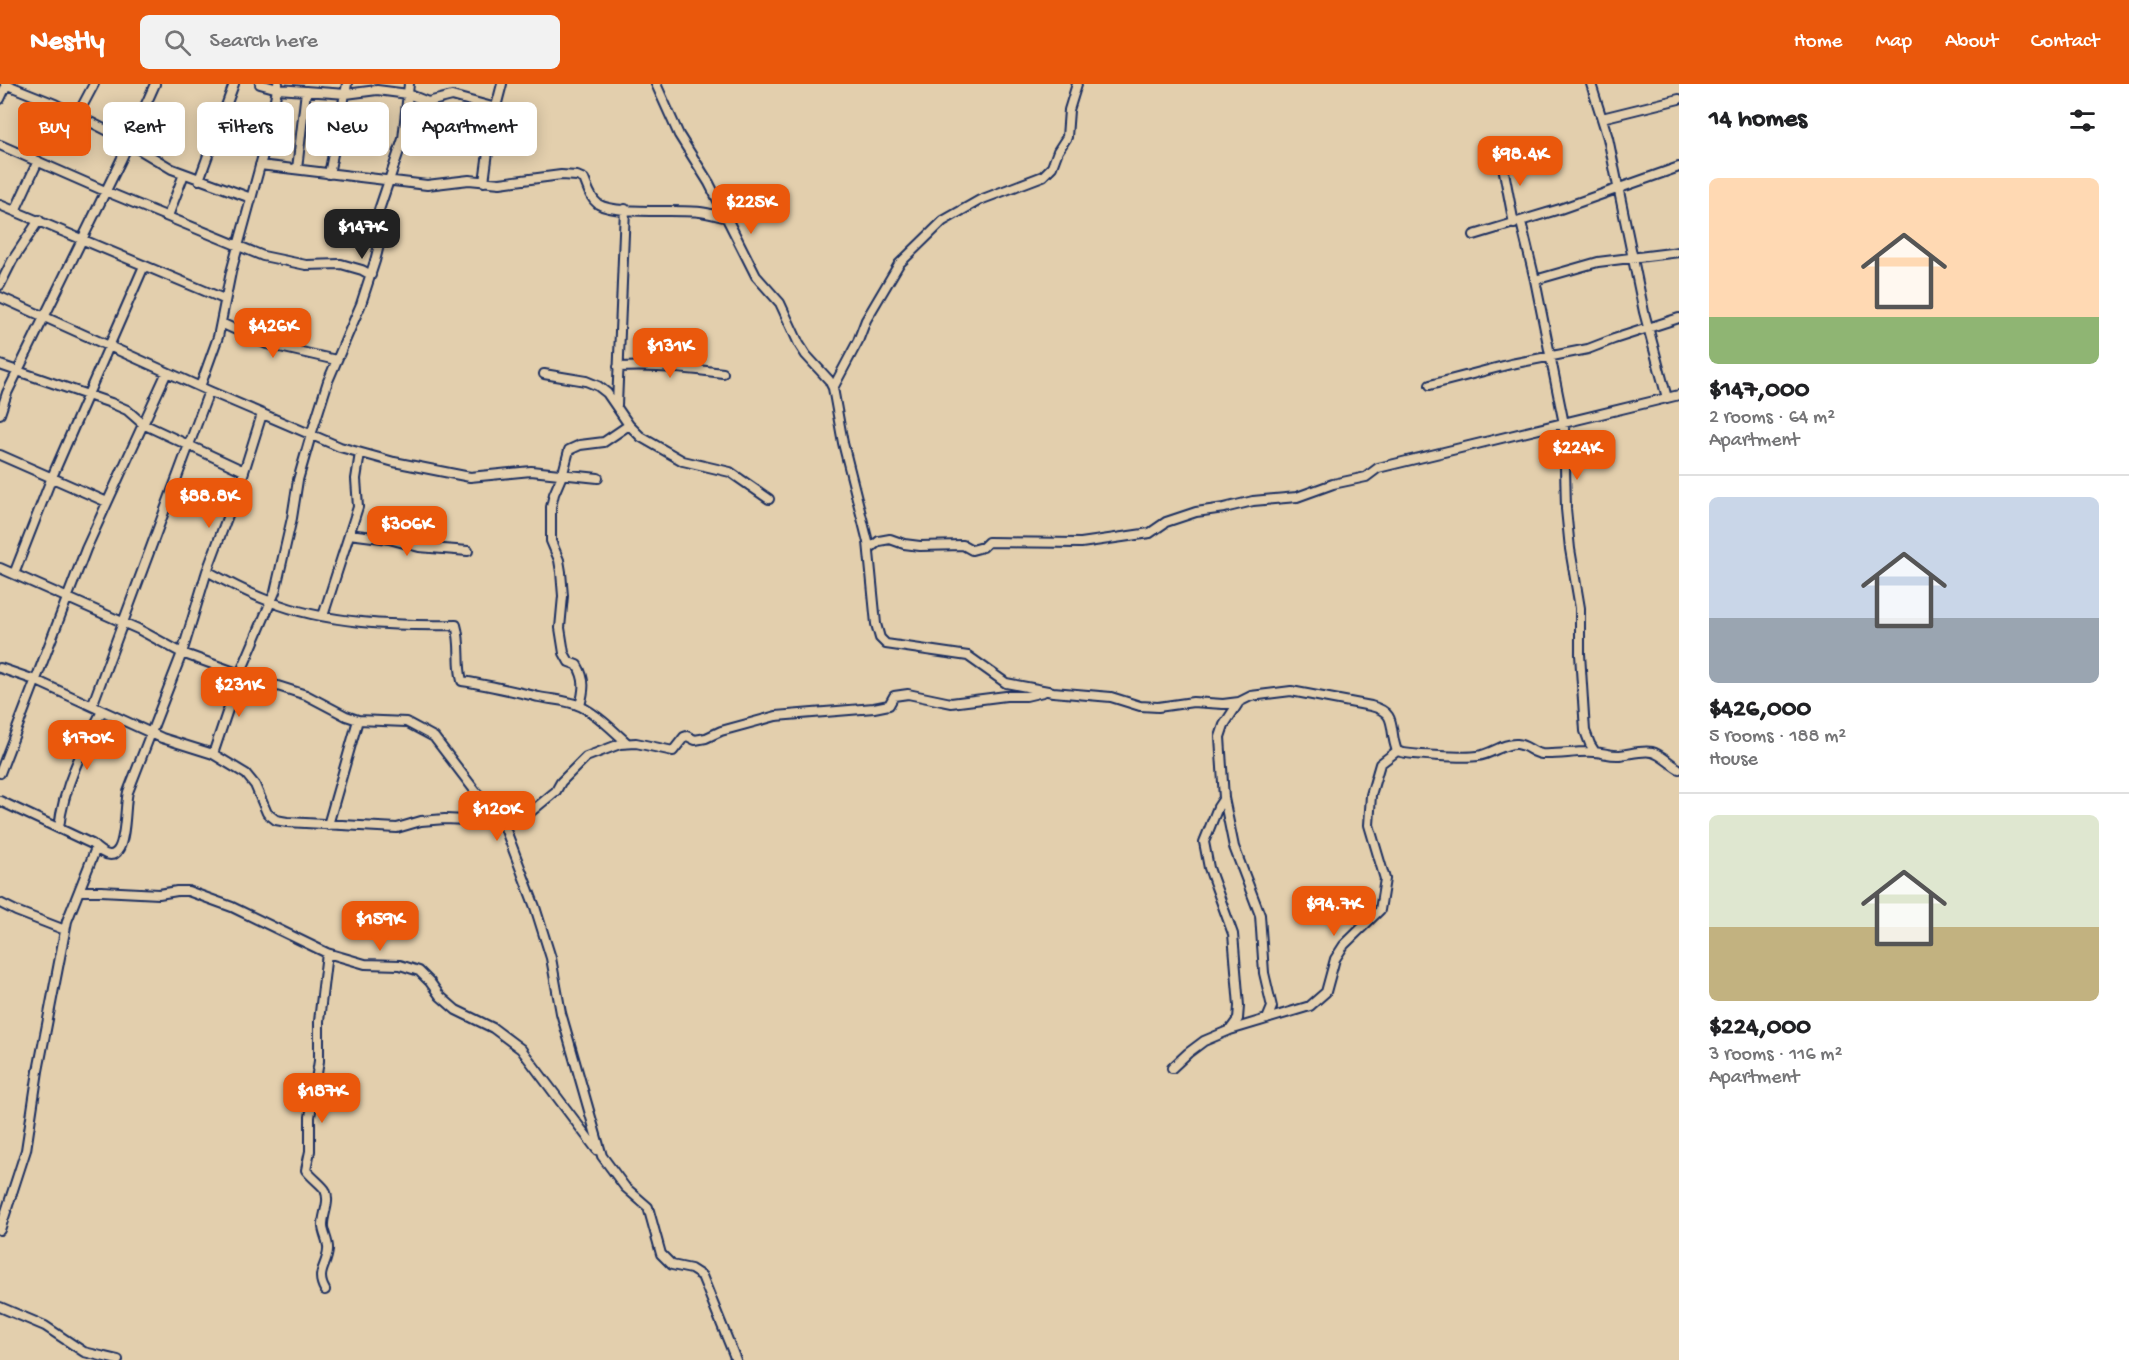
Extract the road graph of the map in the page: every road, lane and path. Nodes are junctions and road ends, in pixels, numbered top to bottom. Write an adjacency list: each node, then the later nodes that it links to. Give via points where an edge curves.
1 (7, 84): 16 (street); 18 (street)
2 (94, 84): 19 (street)
3 (154, 84): 20 (street)
4 (234, 84): 37 (street)
5 (260, 84): 12 (street)
6 (347, 84): 14 (street)
7 (409, 84): 15 (street)
8 (502, 84): 24 (street)
9 (656, 84): 47 (street)
10 (1077, 84): 76 (street, via 1069,110 1067,137 1052,167 1043,176 980,200 943,220 899,264)
11 (1591, 84): 25 (street)
12 (278, 86): 13 (street); 32 (street)
13 (306, 91): 14 (street); 34 (street)
14 (346, 94): 15 (street, via 378,90); 36 (street)
15 (408, 94): 22 (street); 38 (street, via 403,139)
16 (0, 99)
17 (1679, 99): 25 (street)
18 (46, 102)
19 (84, 102)
20 (146, 102)
21 (428, 102): 23 (street, via 453,96)
22 (428, 102)
23 (474, 102)
24 (498, 102)
25 (1602, 118): 40 (street)
26 (0, 144): 31 (street)
27 (121, 156): 41 (street)
28 (149, 156): 35 (street)
29 (488, 156): 39 (street)
30 (1501, 156): 49 (street)
31 (38, 161): 41 (street); 45 (street)
32 (260, 165): 34 (street); 42 (street)
33 (1679, 168): 40 (street)
34 (297, 169): 36 (street)
35 (184, 174): 37 (street); 46 (street)
36 (329, 174): 38 (street)
37 (199, 180): 42 (street)
38 (389, 181): 39 (street, via 427,185); 56 (street, via 379,210 379,244)
39 (484, 182): 44 (street, via 578,176 598,204)
40 (1619, 189): 49 (street); 54 (street)
41 (105, 191): 46 (street); 51 (street)
42 (251, 198): 52 (street)
43 (0, 204): 45 (street)
44 (625, 209): 47 (street, via 700,212); 69 (street)
45 (15, 211): 48 (street)
46 (168, 216): 52 (street)
47 (727, 218): 76 (street, via 756,276 780,303 802,350)
48 (39, 220): 51 (street); 58 (street)
49 (1518, 223): 50 (street); 57 (street)
50 (1474, 235)
51 (83, 238): 55 (street); 61 (street)
52 (237, 246): 56 (street, via 306,265 341,264); 60 (street)
53 (1679, 252): 54 (street)
54 (1633, 257): 57 (street, via 1598,262); 64 (street)
55 (144, 266): 60 (street); 65 (street)
56 (371, 275): 67 (street)
57 (1535, 280): 66 (street)
58 (0, 285)
59 (0, 297): 61 (street)
60 (224, 299): 63 (street)
61 (44, 317): 65 (street); 70 (street)
62 (1679, 318): 64 (street)
63 (221, 323): 67 (street, via 267,344); 75 (street)
64 (1648, 328): 66 (street, via 1588,349); 80 (street)
65 (110, 346): 71 (street); 79 (street)
66 (1551, 356): 74 (street); 86 (street)
67 (336, 360): 87 (street)
68 (0, 365): 70 (street)
69 (618, 368): 72 (street, via 655,366); 81 (street)
70 (17, 371): 79 (street); 82 (street)
71 (167, 372): 75 (street); 84 (street)
72 (723, 373)
73 (544, 374): 81 (street, via 598,386)
74 (1430, 385)
75 (200, 387): 77 (street)
76 (833, 388): 98 (street)
77 (209, 391): 83 (street); 88 (street)
78 (1679, 395): 80 (street)
79 (88, 397): 84 (street, via 127,410); 93 (street)
80 (1667, 398): 86 (street)
81 (617, 405): 85 (street)
82 (0, 414)
83 (262, 414): 87 (street); 91 (street)
84 (143, 424): 88 (street); 96 (street)
85 (629, 424): 92 (street, via 604,442 572,447); 95 (street, via 641,437 670,455 730,472)
86 (1564, 424): 98 (street, via 1378,468 1366,477 1298,497 1196,512 1166,522 1150,533 1081,543 988,542 972,550 963,545 920,546 890,539); 120 (street, via 1566,509 1580,608 1585,731)
87 (311, 435): 89 (street); 104 (street)
88 (189, 446): 91 (street); 106 (street)
89 (360, 453): 92 (street, via 470,477 531,471); 97 (street, via 356,479 358,507)
90 (0, 454): 93 (street)
91 (244, 471): 101 (street)
92 (563, 473): 94 (street); 114 (street, via 551,507 551,541 561,572 560,628 564,653 569,662 577,665 584,681)
93 (52, 477): 96 (street); 102 (street)
94 (598, 478)
95 (769, 499)
96 (107, 502): 103 (street)
97 (349, 534): 99 (street); 105 (street)
98 (869, 549): 111 (street, via 876,624 886,644 968,656 1006,683)
99 (468, 551)
100 (0, 568): 102 (street)
101 (207, 571): 104 (street); 107 (street)
102 (14, 574): 103 (street)
103 (67, 598): 106 (street); 110 (street)
104 (271, 602): 105 (street); 109 (street)
105 (322, 616): 114 (street, via 411,626 456,625 462,681)
106 (124, 623): 107 (street); 113 (street)
107 (182, 652): 109 (street); 117 (street)
108 (0, 668): 110 (street)
109 (240, 674): 116 (street, via 306,695); 121 (street)
110 (34, 680): 113 (street); 123 (street)
111 (1046, 691): 112 (street, via 1111,697 1140,706); 118 (street, via 951,704 908,694 894,696 889,705 874,708 776,716 706,738 695,740 687,736 672,751)
112 (1239, 702): 119 (street, via 1251,696 1291,691 1382,709 1391,719); 124 (street, via 1220,737)
113 (92, 706): 115 (street)
114 (580, 706): 118 (street)
115 (102, 711): 117 (street); 128 (street, via 78,758)
116 (358, 720): 126 (street, via 406,722 434,737); 127 (street)
117 (151, 733): 121 (street); 129 (street, via 125,802 121,846 108,855)
118 (627, 743): 126 (street, via 586,757 527,816)
119 (1396, 751): 120 (street, via 1480,756 1517,744 1542,754); 134 (street, via 1380,764 1371,795 1369,825 1385,879 1380,910 1344,945 1335,959 1326,992 1310,1006)
120 (1595, 752): 122 (street, via 1652,752)
121 (213, 754): 127 (street, via 246,774 267,813 276,820)
122 (1679, 769)
123 (0, 773)
124 (1224, 798): 134 (street, via 1234,847 1260,915 1264,973 1272,1007); 135 (street, via 1204,842 1209,868 1233,934 1239,1006 1238,1019)
125 (0, 801): 128 (street)
126 (501, 820): 127 (street, via 446,819 397,828); 137 (street, via 552,958 561,1013)
127 (328, 825)
128 (59, 828): 129 (street)
129 (96, 848): 130 (street)
130 (80, 891): 132 (street); 133 (street, via 188,891 232,907)
131 (0, 903): 132 (street)
132 (65, 930): 138 (street, via 26,1150)
133 (327, 952): 137 (street, via 365,964 419,971 456,1010 493,1028 521,1049); 139 (street, via 306,1170 324,1188 328,1200 323,1226 328,1250 321,1273)
134 (1267, 1019): 135 (street)
135 (1230, 1029): 136 (street, via 1204,1041)
136 (1172, 1068)
137 (602, 1156): 142 (street, via 625,1187 648,1207 661,1254 672,1265 702,1276)
138 (0, 1230)
139 (325, 1290)
140 (0, 1307): 141 (street, via 45,1326 84,1352)
141 (118, 1360)
142 (736, 1360)

